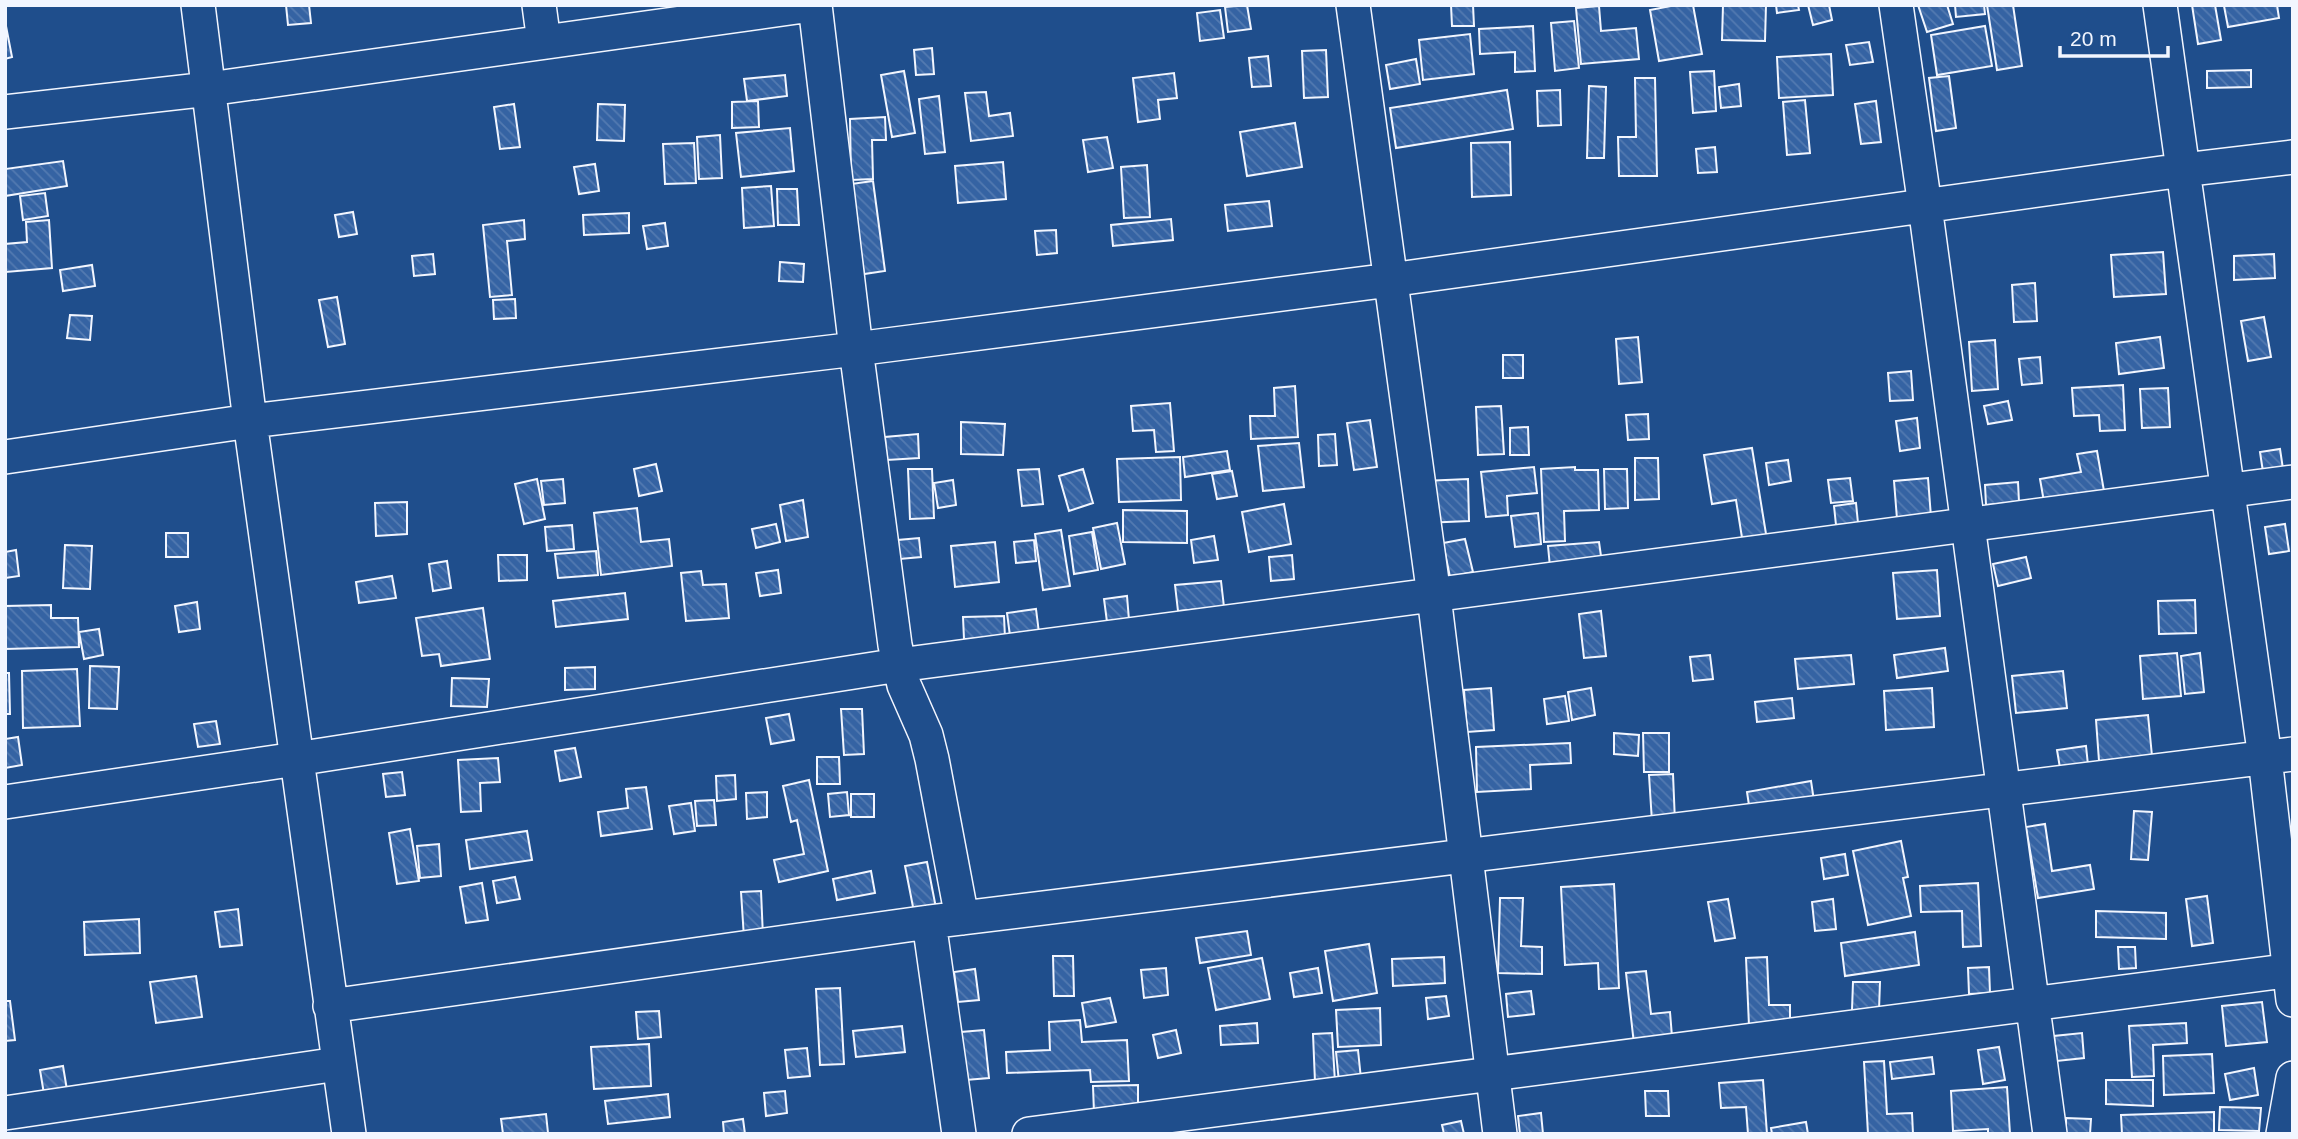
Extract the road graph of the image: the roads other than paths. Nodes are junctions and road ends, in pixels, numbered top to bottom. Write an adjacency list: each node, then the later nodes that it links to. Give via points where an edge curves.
1 (198, 5): 8 (street)
2 (539, 5): 7 (street)
3 (813, 5): 7 (street); 14 (street)
4 (1353, 5): 13 (street)
5 (1896, 5): 12 (street)
6 (2160, 5): 11 (street)
7 (544, 42): 8 (street)
8 (209, 89): 9 (street); 15 (street)
9 (5, 112)
10 (2293, 157): 11 (street)
11 (2183, 170): 12 (street); 18 (street)
12 (1925, 206): 13 (street); 19 (street)
13 (1390, 280): 14 (street); 20 (street)
14 (856, 349): 15 (street); 21 (street)
15 (250, 421): 16 (street); 23 (street)
16 (5, 457)
17 (2293, 482): 18 (street)
18 (2228, 490): 19 (street); 22 (street)
19 (1967, 526): 20 (street); 24 (street)
20 (1434, 596): 21 (street); 26 (street)
21 (899, 664): 23 (street); 27 (street, via 932,759)
22 (2279, 756): 24 (street); 29 (street)
23 (296, 759): 25 (street); 31 (street)
24 (2005, 790): 26 (street); 30 (street)
25 (5, 802)
26 (1467, 856): 27 (street); 33 (street)
27 (962, 918): 28 (street)
28 (929, 922): 31 (street); 37 (street)
29 (2292, 980): 30 (street)
30 (2032, 1004): 33 (street); 40 (street)
31 (330, 1006): 32 (street)
32 (338, 1064): 35 (street); 36 (street)
33 (1493, 1073): 38 (street); 39 (street)
34 (2293, 1078): 41 (street)
35 (5, 1112)
36 (349, 1134)
37 (959, 1134)
38 (1029, 1134)
39 (1500, 1134)
40 (2050, 1134)
41 (2283, 1134)

